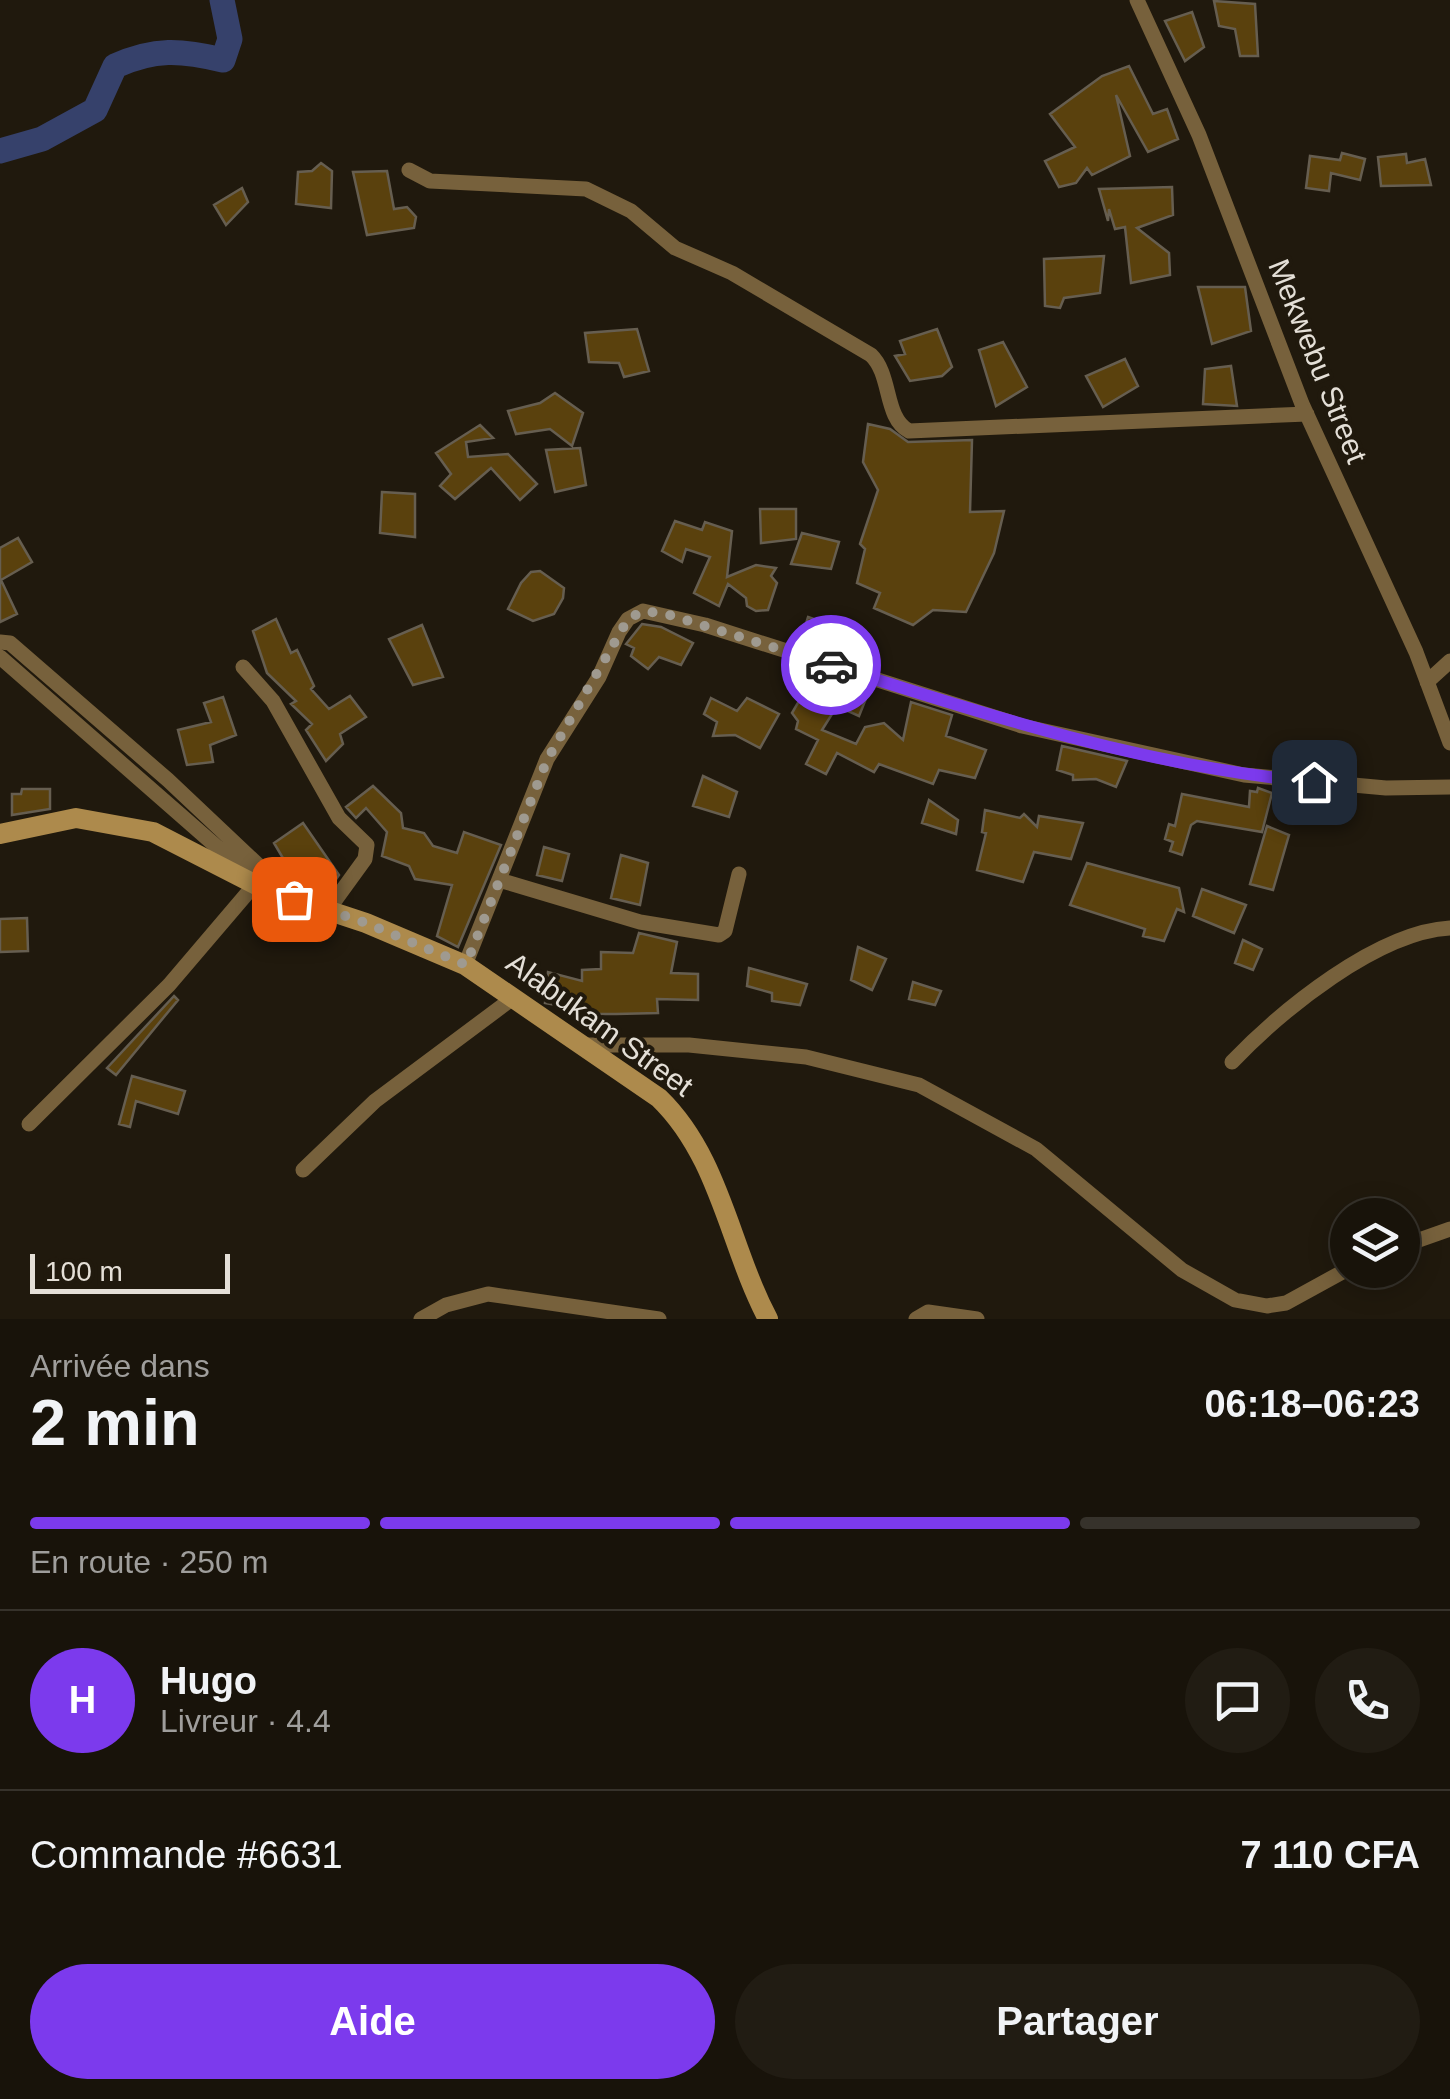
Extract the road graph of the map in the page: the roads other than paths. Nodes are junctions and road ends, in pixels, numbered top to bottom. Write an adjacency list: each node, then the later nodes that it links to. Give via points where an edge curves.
1 (1137, 0): 3 (street, Mekwebu Street, via 1199,135)
2 (409, 170): 3 (street, via 450,184 586,189 610,197 675,248 732,272 871,355 884,372 896,420 909,431)
3 (1306, 414): 8 (street, Mekwebu Street)
4 (0, 642): 15 (street, via 10,643 168,780)
5 (0, 658): 14 (street)
6 (1450, 660): 8 (street)
7 (243, 667): 16 (street, via 273,701 339,818 367,845 365,859)
8 (1428, 682): 9 (street, Mekwebu Street)
9 (1450, 743)
10 (1450, 787): 13 (street, via 1244,776 1022,726 643,611 619,632 547,760)
11 (0, 834): 14 (street, Alabukam Street, via 76,818 122,823 154,832)
12 (739, 874): 13 (street, via 726,931 719,935 640,922)
13 (499, 880): 18 (street)
14 (260, 887): 15 (street, Alabukam Street); 22 (street)
15 (294, 899): 16 (street, Alabukam Street)
16 (328, 910): 18 (street, Alabukam Street)
17 (1450, 928): 21 (street, via 1403,937 1340,975 1269,1024)
18 (466, 965): 19 (street, Alabukam Street)
19 (514, 998): 20 (street, Alabukam Street); 23 (street, via 375,1101)
20 (584, 1045): 26 (street, via 689,1045 806,1057 918,1086 1036,1148 1182,1270 1236,1300 1286,1303); 29 (street, Alabukam Street, via 686,1124)
21 (1232, 1062)
22 (28, 1124)
23 (303, 1170)
24 (1450, 1230): 25 (street)
25 (1420, 1240)
26 (1330, 1280)
27 (420, 1319): 28 (street, via 488,1294)
28 (659, 1319)
29 (768, 1319)
30 (916, 1319): 31 (street, via 928,1312)
31 (977, 1319)

